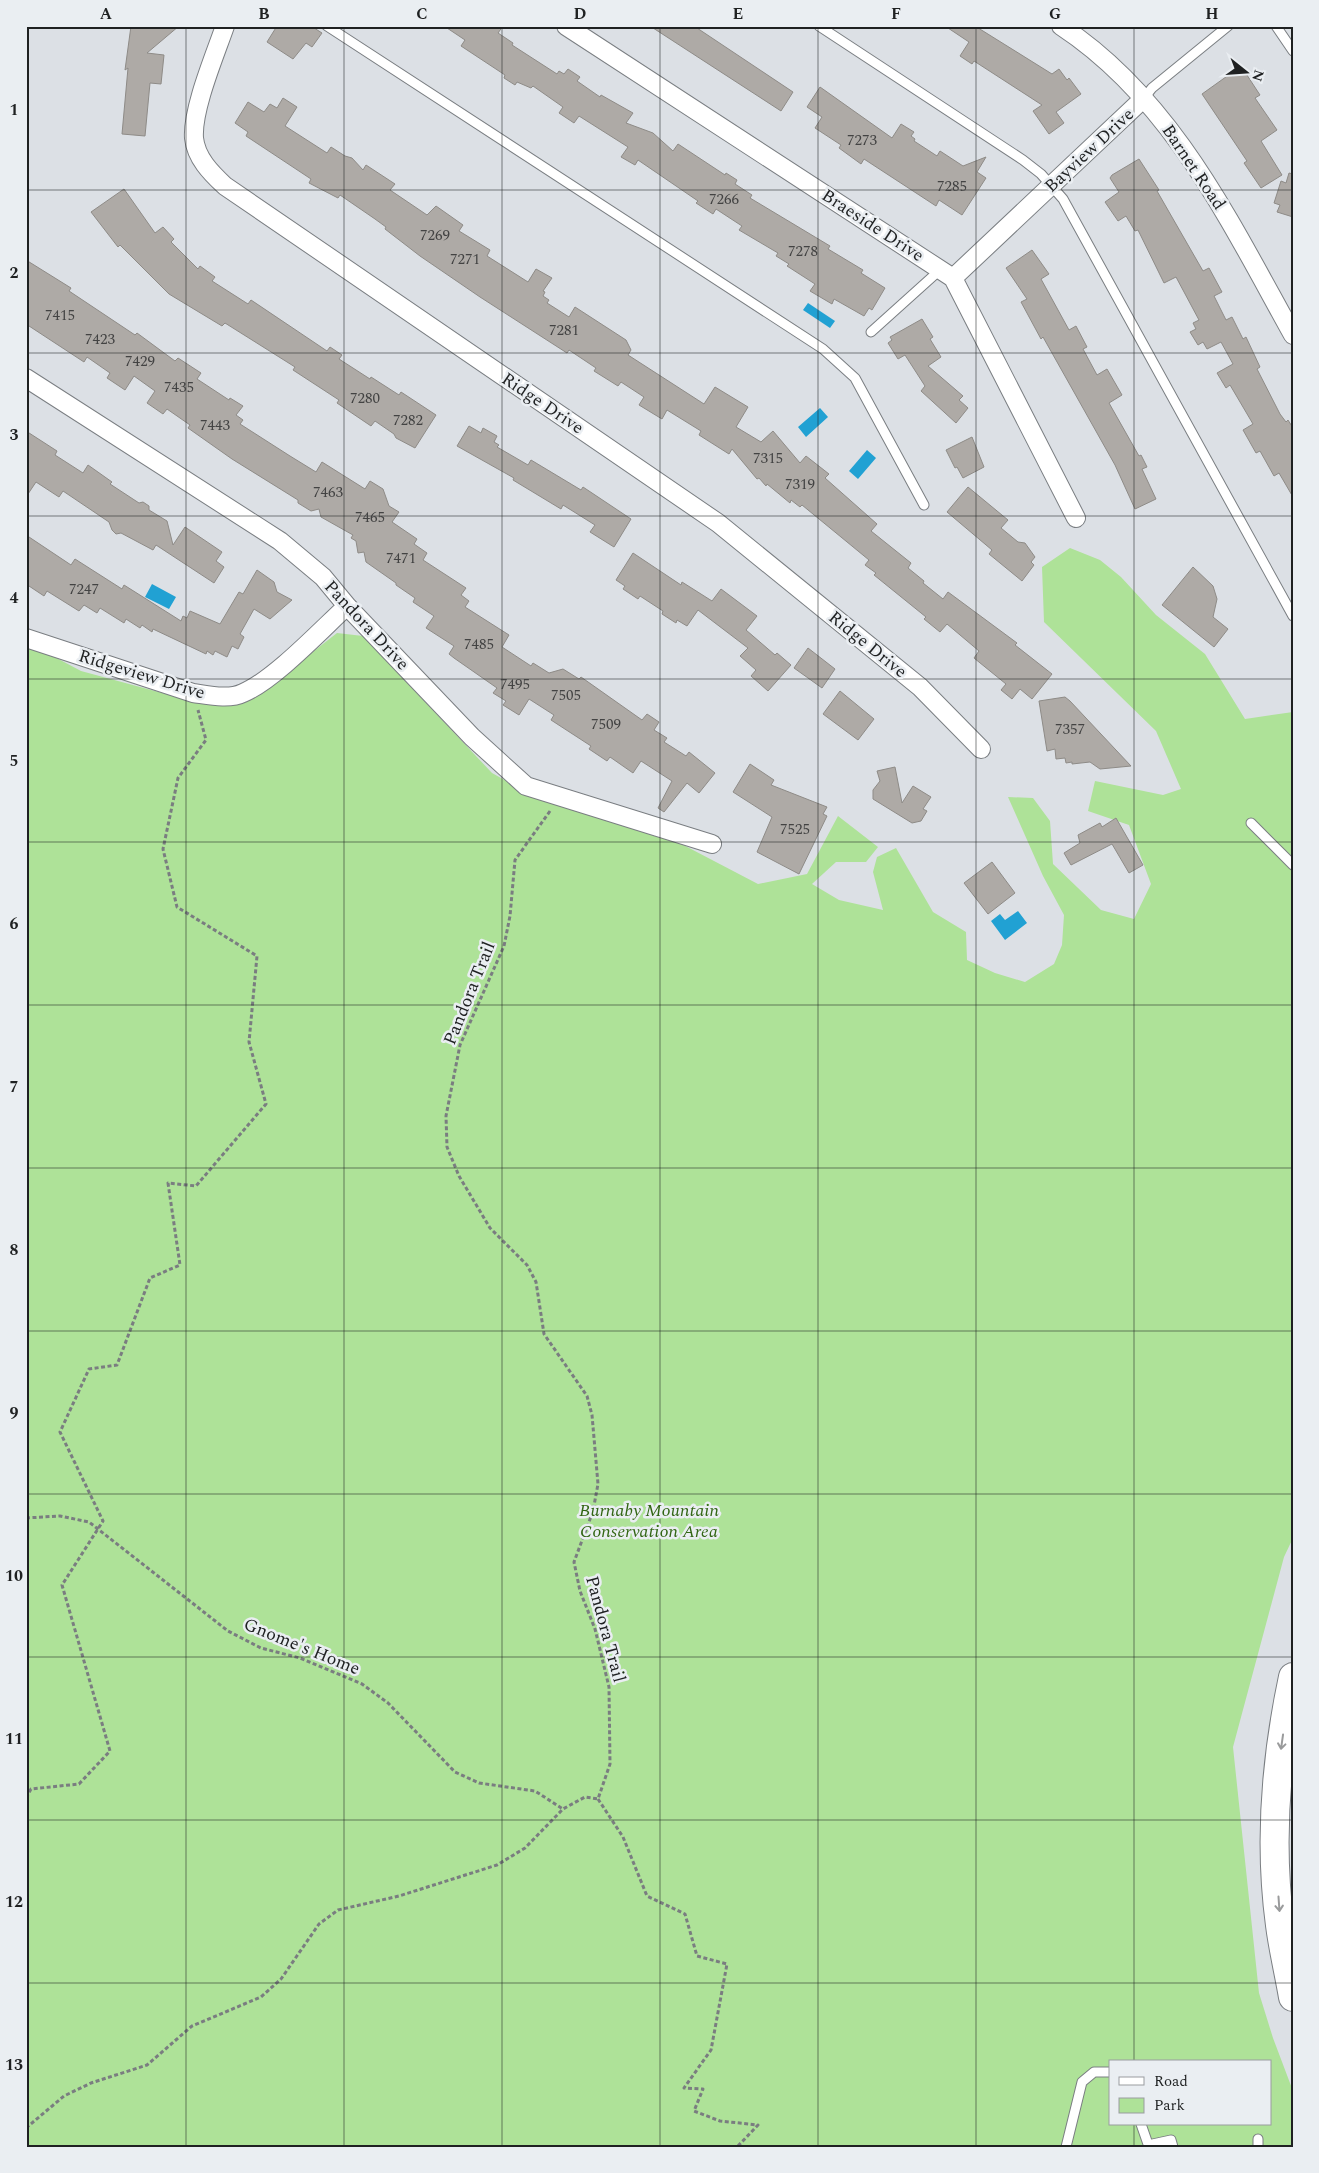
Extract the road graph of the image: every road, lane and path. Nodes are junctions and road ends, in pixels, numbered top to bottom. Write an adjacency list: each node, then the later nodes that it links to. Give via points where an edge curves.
1 (225, 26): 21 (street, Ridge Drive, via 196,117 194,139 211,173 233,192 718,523 920,686)
2 (327, 26): 15 (lane, via 823,350 855,378)
3 (566, 26): 11 (street, Braeside Drive)
4 (819, 26): 10 (lane, via 1023,160)
5 (1061, 26): 9 (street, Barnet Road, via 1101,57)
6 (1228, 26): 9 (lane, Bayview Drive)
7 (1276, 26): 8 (lane)
8 (1293, 51)
9 (1144, 98): 10 (street, Bayview Drive); 13 (street, Barnet Road, via 1191,158 1216,197)
10 (1052, 186): 11 (street, Bayview Drive); 18 (lane, via 1071,211)
11 (947, 273): 12 (lane); 16 (street, Braeside Drive)
12 (871, 332)
13 (1293, 335)
14 (26, 378): 17 (street, Pandora Drive, via 280,541 323,577)
15 (924, 505)
16 (1076, 518)
17 (347, 606): 20 (street, Ridgeview Drive, via 269,677 242,694); 22 (street, Pandora Drive, via 472,737 526,786)
18 (1293, 616)
19 (26, 638): 20 (street, Ridgeview Drive)
20 (193, 693): 27 (path, via 206,740 178,778 163,849 177,906 256,956 249,1042 266,1104 196,1186 168,1183 180,1265 150,1278 117,1364 89,1369 60,1432 103,1521)
21 (981, 749)
22 (561, 796): 24 (street, Pandora Drive); 30 (path, Pandora Trail, via 515,860 504,946 460,1045 446,1116 447,1147 459,1176 490,1228 528,1265 536,1282 544,1334 587,1396 592,1415 598,1484 593,1511 574,1562 580,1591 595,1629 608,1687 610,1764)
23 (1252, 823): 25 (lane)
24 (712, 844)
25 (1293, 866)
26 (26, 1518): 27 (path, Gnome's Home, via 60,1516 89,1522)
27 (98, 1529): 29 (path, via 62,1585 110,1750 78,1784 31,1789); 31 (path, Gnome's Home, via 228,1631 261,1648 300,1658 362,1684 388,1703 455,1772 479,1783 535,1791)
28 (1293, 1677): 32 (main road, one-way to 32, via 1278,1777 1275,1848 1280,1924)
29 (26, 1798)
30 (598, 1799): 31 (path, via 585,1797); 37 (path, via 623,1837 647,1896 685,1914 697,1956 727,1964 711,2050 684,2088 703,2089 694,2111 720,2121 758,2125)
31 (563, 1809): 35 (path, via 525,1848 497,1865 399,1896 338,1910 319,1924 281,1979 261,1997 192,2026 147,2065 91,2083 64,2096)
32 (1293, 1997)
33 (1109, 2072): 38 (lane, via 1094,2072 1082,2082)
34 (1142, 2126): 36 (lane)
35 (26, 2128)
36 (1149, 2146): 39 (lane, via 1170,2140)
37 (737, 2147)
38 (1066, 2147)
39 (1173, 2147)

